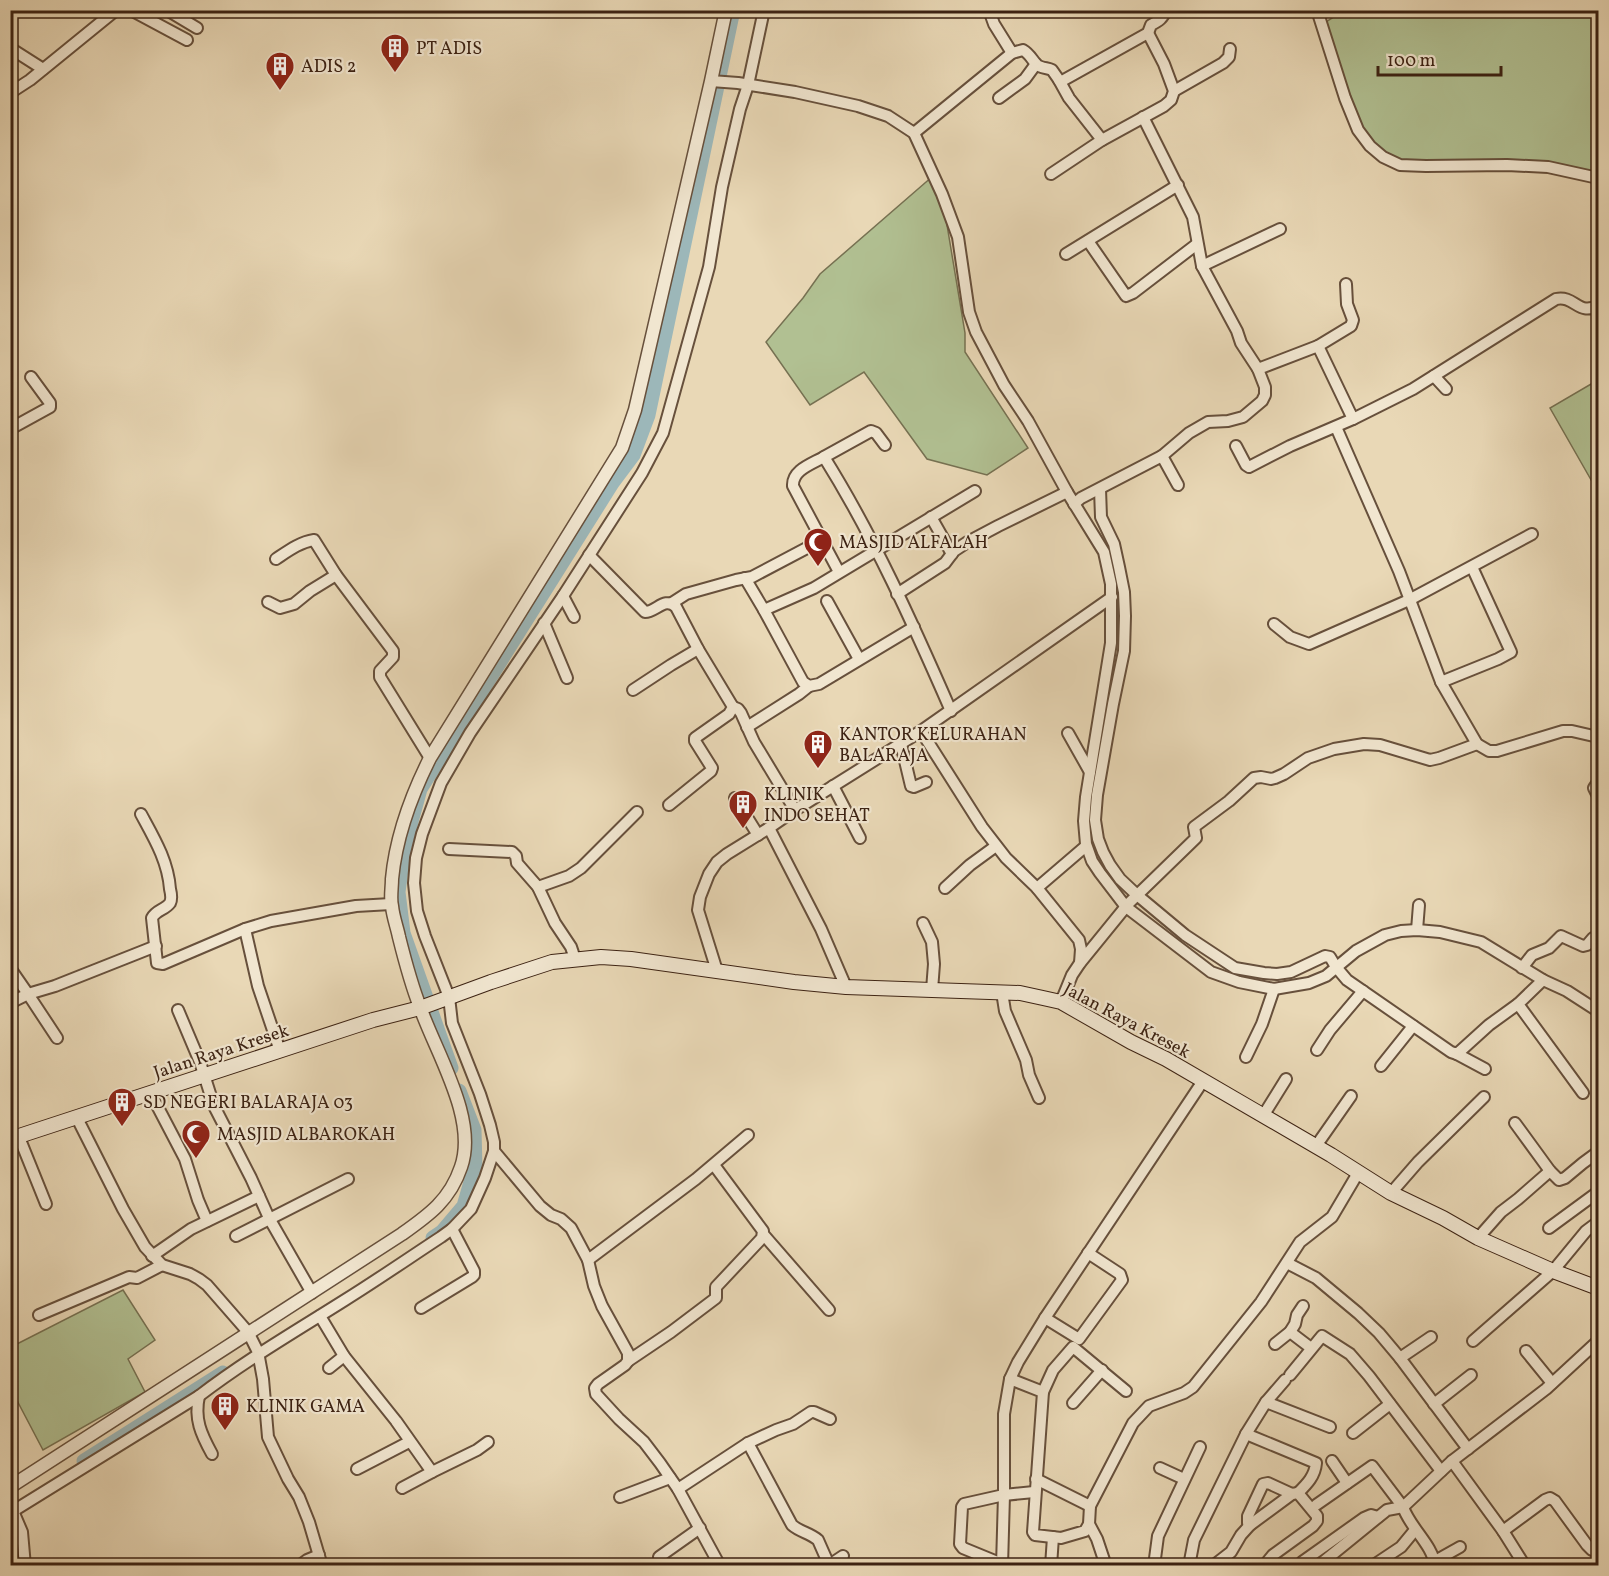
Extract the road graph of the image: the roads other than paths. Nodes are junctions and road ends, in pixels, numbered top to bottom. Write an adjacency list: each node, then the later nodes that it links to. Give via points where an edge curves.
1 (116, 10): 16 (street)
2 (131, 10): 11 (street)
3 (167, 10): 9 (street)
4 (726, 10): 18 (street)
5 (764, 10): 19 (street)
6 (989, 10): 14 (street)
7 (1166, 10): 10 (street)
8 (1317, 10): 27 (street, via 1358,130 1383,157 1400,165 1548,167)
9 (197, 28)
10 (1148, 33): 17 (street); 20 (street)
11 (187, 40)
12 (10, 48): 16 (street)
13 (1230, 49): 20 (street, via 1223,63)
14 (1012, 53): 15 (street, via 1023,50); 24 (street)
15 (1036, 64): 17 (street, via 1052,70); 22 (street)
16 (44, 69): 21 (street)
17 (1059, 80): 25 (street)
18 (712, 82): 19 (street); 90 (street, via 635,410 622,448)
19 (743, 84): 24 (street, via 858,106); 58 (street, via 709,267 663,433)
20 (1174, 91): 23 (street, via 1164,106)
21 (10, 93)
22 (999, 98)
23 (1143, 117): 25 (street); 28 (street)
24 (918, 130): 51 (street, via 958,237 969,312 976,332)
25 (1102, 140): 26 (street)
26 (1050, 174)
27 (1599, 178)
28 (1178, 185): 30 (street); 31 (street, via 1193,217)
29 (1280, 229): 33 (street)
30 (1088, 241): 31 (street, via 1126,296); 32 (street)
31 (1197, 244): 33 (street)
32 (1066, 254)
33 (1202, 266): 37 (street)
34 (1346, 284): 36 (street, via 1351,326)
35 (1599, 305): 38 (street, via 1588,309 1567,298 1556,299)
36 (1318, 346): 37 (street); 41 (street)
37 (1258, 369): 46 (street, via 1265,387 1262,401 1244,417 1208,422)
38 (1434, 376): 40 (street); 41 (street)
39 (31, 377): 43 (street, via 50,406)
40 (1446, 389)
41 (1353, 419): 42 (street)
42 (1336, 427): 45 (street, via 1249,467); 67 (street)
43 (10, 429)
44 (885, 445): 47 (street, via 871,431)
45 (1236, 446)
46 (1162, 456): 48 (street); 49 (street)
47 (824, 457): 55 (street, via 796,473 792,482); 56 (street)
48 (1178, 485)
49 (1099, 490): 52 (street); 95 (street, via 1101,517 1114,544 1124,592 1125,635)
50 (975, 491): 53 (street)
51 (1067, 492): 52 (street); 57 (street, via 966,543)
52 (1077, 501): 66 (street, via 1104,552)
53 (931, 517): 56 (street); 57 (street)
54 (1532, 534): 60 (street)
55 (822, 540): 61 (street); 63 (street)
56 (876, 550): 61 (street); 64 (street)
57 (952, 554): 64 (street, via 945,563)
58 (589, 555): 65 (street); 70 (street, via 645,612)
59 (276, 559): 62 (street, via 314,540)
60 (1472, 567): 67 (street); 79 (street, via 1511,652)
61 (839, 572): 71 (street)
62 (336, 575): 69 (street, via 294,604 280,608); 90 (street, via 393,651 380,677)
63 (745, 578): 70 (street, via 686,594); 71 (street)
64 (897, 594): 75 (street)
65 (563, 596): 72 (street); 73 (street)
66 (1112, 597): 83 (street); 91 (street, via 1111,643)
67 (1409, 600): 74 (street, via 1309,644 1290,638); 79 (street)
68 (827, 601): 77 (street)
69 (268, 602)
70 (672, 603): 76 (street)
71 (764, 610): 80 (street, via 802,682)
72 (574, 618)
73 (543, 623): 78 (street); 135 (street, via 441,783 422,834 414,883 417,911)
74 (1274, 624)
75 (914, 627): 77 (street); 83 (street)
76 (698, 649): 81 (street); 82 (street)
77 (859, 659): 80 (street)
78 (567, 678)
79 (1441, 682): 89 (street)
80 (809, 686): 84 (street)
81 (633, 690)
82 (733, 707): 84 (street, via 741,713); 98 (street, via 695,738 711,771)
83 (951, 711): 85 (street)
84 (747, 727): 99 (street)
85 (921, 731): 88 (street); 106 (street)
86 (1068, 733): 91 (street)
87 (1599, 738): 89 (street, via 1563,731 1497,751)
88 (901, 744): 92 (street, via 910,786); 94 (street)
89 (1477, 744): 112 (street, via 1430,760 1364,744 1308,758 1271,779 1254,778 1194,827 1196,838)
90 (430, 758): 113 (street, via 405,815 393,868)
91 (1090, 772): 95 (street)
92 (926, 782)
93 (1599, 782): 96 (street, via 1594,788)
94 (833, 786): 99 (street); 104 (street)
95 (1092, 796): 105 (street)
96 (1599, 796)
97 (735, 798): 103 (street)
98 (669, 805)
99 (795, 810): 102 (street)
100 (636, 812): 109 (street, via 581,868)
101 (141, 814): 118 (street, via 167,867 172,900 152,918)
102 (770, 828): 103 (street); 129 (street)
103 (758, 835): 126 (street, via 717,862 700,897 698,909)
104 (860, 838)
105 (1091, 842): 108 (street); 111 (street)
106 (996, 846): 110 (street); 111 (street)
107 (449, 849): 109 (street, via 514,854)
108 (1105, 869): 112 (street); 112 (street, via 1120,879)
109 (538, 887): 120 (street)
110 (945, 888)
111 (1037, 888): 121 (street, via 1079,940)
112 (1132, 901): 117 (street); 117 (street); 121 (street)
113 (391, 904): 115 (street, via 356,906); 139 (street, via 406,968)
114 (923, 923): 131 (street, via 932,942)
115 (245, 929): 118 (street, via 163,964 157,963); 145 (street, via 258,986)
116 (1593, 938): 125 (street, via 1582,946 1560,937)
117 (1180, 940): 119 (street)
118 (156, 946): 134 (street)
119 (1200, 955): 123 (street); 123 (street)
120 (575, 959): 126 (main road, Jalan Raya Kresek, via 631,959); 135 (main road, Jalan Raya Kresek, via 552,962)
121 (1080, 963): 136 (street)
122 (1334, 963): 125 (street, via 1418,920 1440,932 1481,942); 127 (street, via 1325,956 1291,972); 130 (street, via 1326,976); 132 (street, via 1347,980)
123 (1217, 966): 127 (street); 127 (street)
124 (10, 968): 134 (street)
125 (1522, 968): 128 (street)
126 (717, 971): 129 (main road, Jalan Raya Kresek)
127 (1232, 973): 130 (street, via 1239,982)
128 (1543, 980): 138 (street); 141 (street)
129 (846, 987): 131 (main road, Jalan Raya Kresek)
130 (1274, 989): 147 (street)
131 (932, 990): 133 (main road, Jalan Raya Kresek)
132 (1363, 991): 142 (street); 144 (street)
133 (1002, 992): 136 (main road, Jalan Raya Kresek); 157 (street, via 1005,1011)
134 (27, 994): 137 (street); 143 (street)
135 (447, 998): 139 (main road, Jalan Raya Kresek); 164 (street, via 452,1023 487,1114)
136 (1061, 1002): 152 (main road, Jalan Raya Kresek)
137 (10, 1003)
138 (1518, 1004): 146 (street); 153 (street)
139 (421, 1007): 145 (main road, Jalan Raya Kresek); 189 (street, via 464,1125 462,1165 454,1186 436,1209)
140 (178, 1010): 150 (street)
141 (1599, 1011)
142 (1413, 1026): 146 (street); 148 (street)
143 (57, 1038)
144 (1317, 1050)
145 (280, 1051): 150 (main road, Jalan Raya Kresek)
146 (1457, 1054): 149 (street)
147 (1246, 1057)
148 (1382, 1066)
149 (1485, 1069)
150 (205, 1076): 154 (main road, Jalan Raya Kresek); 172 (street, via 214,1106)
151 (1286, 1079): 158 (street)
152 (1203, 1081): 158 (main road, Jalan Raya Kresek); 182 (street)
153 (1582, 1093)
154 (151, 1094): 159 (main road, Jalan Raya Kresek); 175 (street, via 185,1159)
155 (1351, 1096): 163 (street)
156 (1484, 1096): 171 (street)
157 (1039, 1098)
158 (1263, 1116): 163 (main road, Jalan Raya Kresek)
159 (76, 1118): 162 (main road, Jalan Raya Kresek); 183 (street)
160 (1515, 1123): 167 (street)
161 (748, 1135): 166 (street)
162 (15, 1138): 173 (street)
163 (1316, 1146): 168 (main road, Jalan Raya Kresek)
164 (494, 1151): 178 (street, via 471,1209); 184 (street, via 540,1206 571,1228)
165 (1599, 1152): 167 (street, via 1562,1180)
166 (714, 1165): 179 (street); 184 (street)
167 (1550, 1171): 181 (street, via 1501,1212)
168 (1358, 1173): 171 (main road, Jalan Raya Kresek); 185 (street, via 1332,1217 1300,1242)
169 (348, 1179): 174 (street)
170 (1599, 1192): 177 (street)
171 (1391, 1193): 181 (main road, Jalan Raya Kresek)
172 (259, 1196): 174 (street); 175 (street)
173 (46, 1203)
174 (269, 1218): 180 (street); 189 (street)
175 (207, 1221): 183 (street)
176 (1599, 1222): 187 (street, via 1586,1231)
177 (1549, 1228)
178 (452, 1229): 191 (street, via 474,1275); 194 (street)
179 (763, 1234): 192 (street); 208 (street, via 716,1287 716,1298)
180 (236, 1236)
181 (1478, 1238): 187 (main road, Jalan Raya Kresek)
182 (1088, 1252): 195 (street); 201 (street, via 1120,1274 1122,1280)
183 (152, 1256): 186 (street)
184 (588, 1260): 208 (street, via 594,1286 628,1353)
185 (1287, 1263): 207 (street, via 1316,1278 1358,1313); 249 (street, via 1261,1302 1192,1387 1149,1406 1133,1423)
186 (162, 1264): 193 (street, via 136,1279 129,1277); 197 (street, via 200,1279)
187 (1553, 1270): 188 (main road, Jalan Raya Kresek); 199 (street)
188 (1599, 1288)
189 (312, 1293): 197 (street)
190 (1303, 1306): 196 (street)
191 (421, 1308)
192 (830, 1310)
193 (39, 1315)
194 (320, 1316): 205 (street); 206 (street)
195 (1045, 1318): 201 (street); 212 (street)
196 (1290, 1332): 202 (street); 203 (street)
197 (249, 1334): 205 (street); 241 (street)
198 (1431, 1336): 207 (street)
199 (1473, 1341)
200 (1599, 1341): 213 (street)
201 (1076, 1343): 210 (street); 215 (street, via 1053,1370)
202 (1275, 1344)
203 (1311, 1348): 217 (street); 219 (street, via 1322,1336 1350,1354)
204 (1526, 1351): 213 (street)
205 (259, 1353): 216 (street); 263 (street, via 268,1437 299,1497)
206 (344, 1356): 209 (street); 225 (street)
207 (1400, 1358): 220 (street)
208 (628, 1361): 237 (street, via 598,1384 596,1394 644,1442)
209 (329, 1368)
210 (1102, 1370): 214 (street); 218 (street)
211 (1471, 1375): 220 (street)
212 (1010, 1379): 215 (street); 246 (street, via 1004,1414)
213 (1552, 1383): 229 (street)
214 (1126, 1391)
215 (1043, 1392): 238 (street)
216 (199, 1396): 230 (street, via 198,1420); 251 (street)
217 (1266, 1402): 222 (street); 224 (street)
218 (1073, 1403)
219 (1390, 1404): 223 (street); 235 (street)
220 (1434, 1404): 229 (street)
221 (830, 1419): 227 (street, via 814,1412)
222 (1330, 1427)
223 (1353, 1433)
224 (1246, 1434): 245 (street, via 1316,1463 1312,1477); 274 (street, via 1194,1540)
225 (409, 1442): 234 (street); 236 (street)
226 (488, 1442): 236 (street)
227 (748, 1443): 243 (street); 265 (street, via 792,1525 818,1540)
228 (1200, 1447): 239 (street)
229 (1468, 1449): 232 (street)
230 (212, 1455)
231 (1332, 1461): 240 (street)
232 (1452, 1461): 235 (street); 257 (street)
233 (1160, 1468): 239 (street)
234 (357, 1469)
235 (1441, 1471): 250 (street)
236 (432, 1472): 242 (street)
237 (670, 1478): 243 (street); 247 (street)
238 (1036, 1479): 244 (street); 249 (street)
239 (1184, 1479): 273 (street, via 1158,1536)
240 (1347, 1483): 248 (street); 250 (street, via 1372,1466)
241 (10, 1487)
242 (402, 1488)
243 (678, 1489): 255 (street)
244 (1034, 1492): 246 (street); 258 (street, via 1032,1532)
245 (1295, 1494): 254 (street); 254 (street, via 1263,1484 1248,1516); 276 (street, via 1317,1516 1317,1521)
246 (1004, 1495): 266 (street); 266 (street, via 964,1504 960,1544)
247 (620, 1497)
248 (1316, 1505)
249 (1090, 1506): 253 (street)
250 (1403, 1507): 252 (street); 256 (street)
251 (12, 1512): 268 (street, via 22,1532)
252 (1378, 1517): 277 (street, via 1364,1518); 278 (street)
253 (1089, 1524): 258 (street, via 1085,1531); 272 (street)
254 (1250, 1525): 275 (street, via 1231,1552)
255 (700, 1528): 262 (street); 270 (street)
256 (1415, 1530): 264 (street); 267 (street, via 1401,1547)
257 (1503, 1531): 260 (street, via 1550,1498 1587,1545); 279 (street)
258 (1053, 1537): 271 (street)
259 (1460, 1547): 264 (street)
260 (1599, 1550)
261 (843, 1556): 265 (street)
262 (659, 1557)
263 (320, 1560): 269 (street, via 307,1560)
264 (1435, 1563)
265 (828, 1565)
266 (1002, 1565)
267 (1374, 1565)
268 (25, 1566)
269 (299, 1566)
270 (720, 1566)
271 (1051, 1566)
272 (1106, 1566)
273 (1154, 1566)
274 (1189, 1566)
275 (1213, 1566)
276 (1263, 1566)
277 (1300, 1566)
278 (1318, 1566)
279 (1526, 1566)

